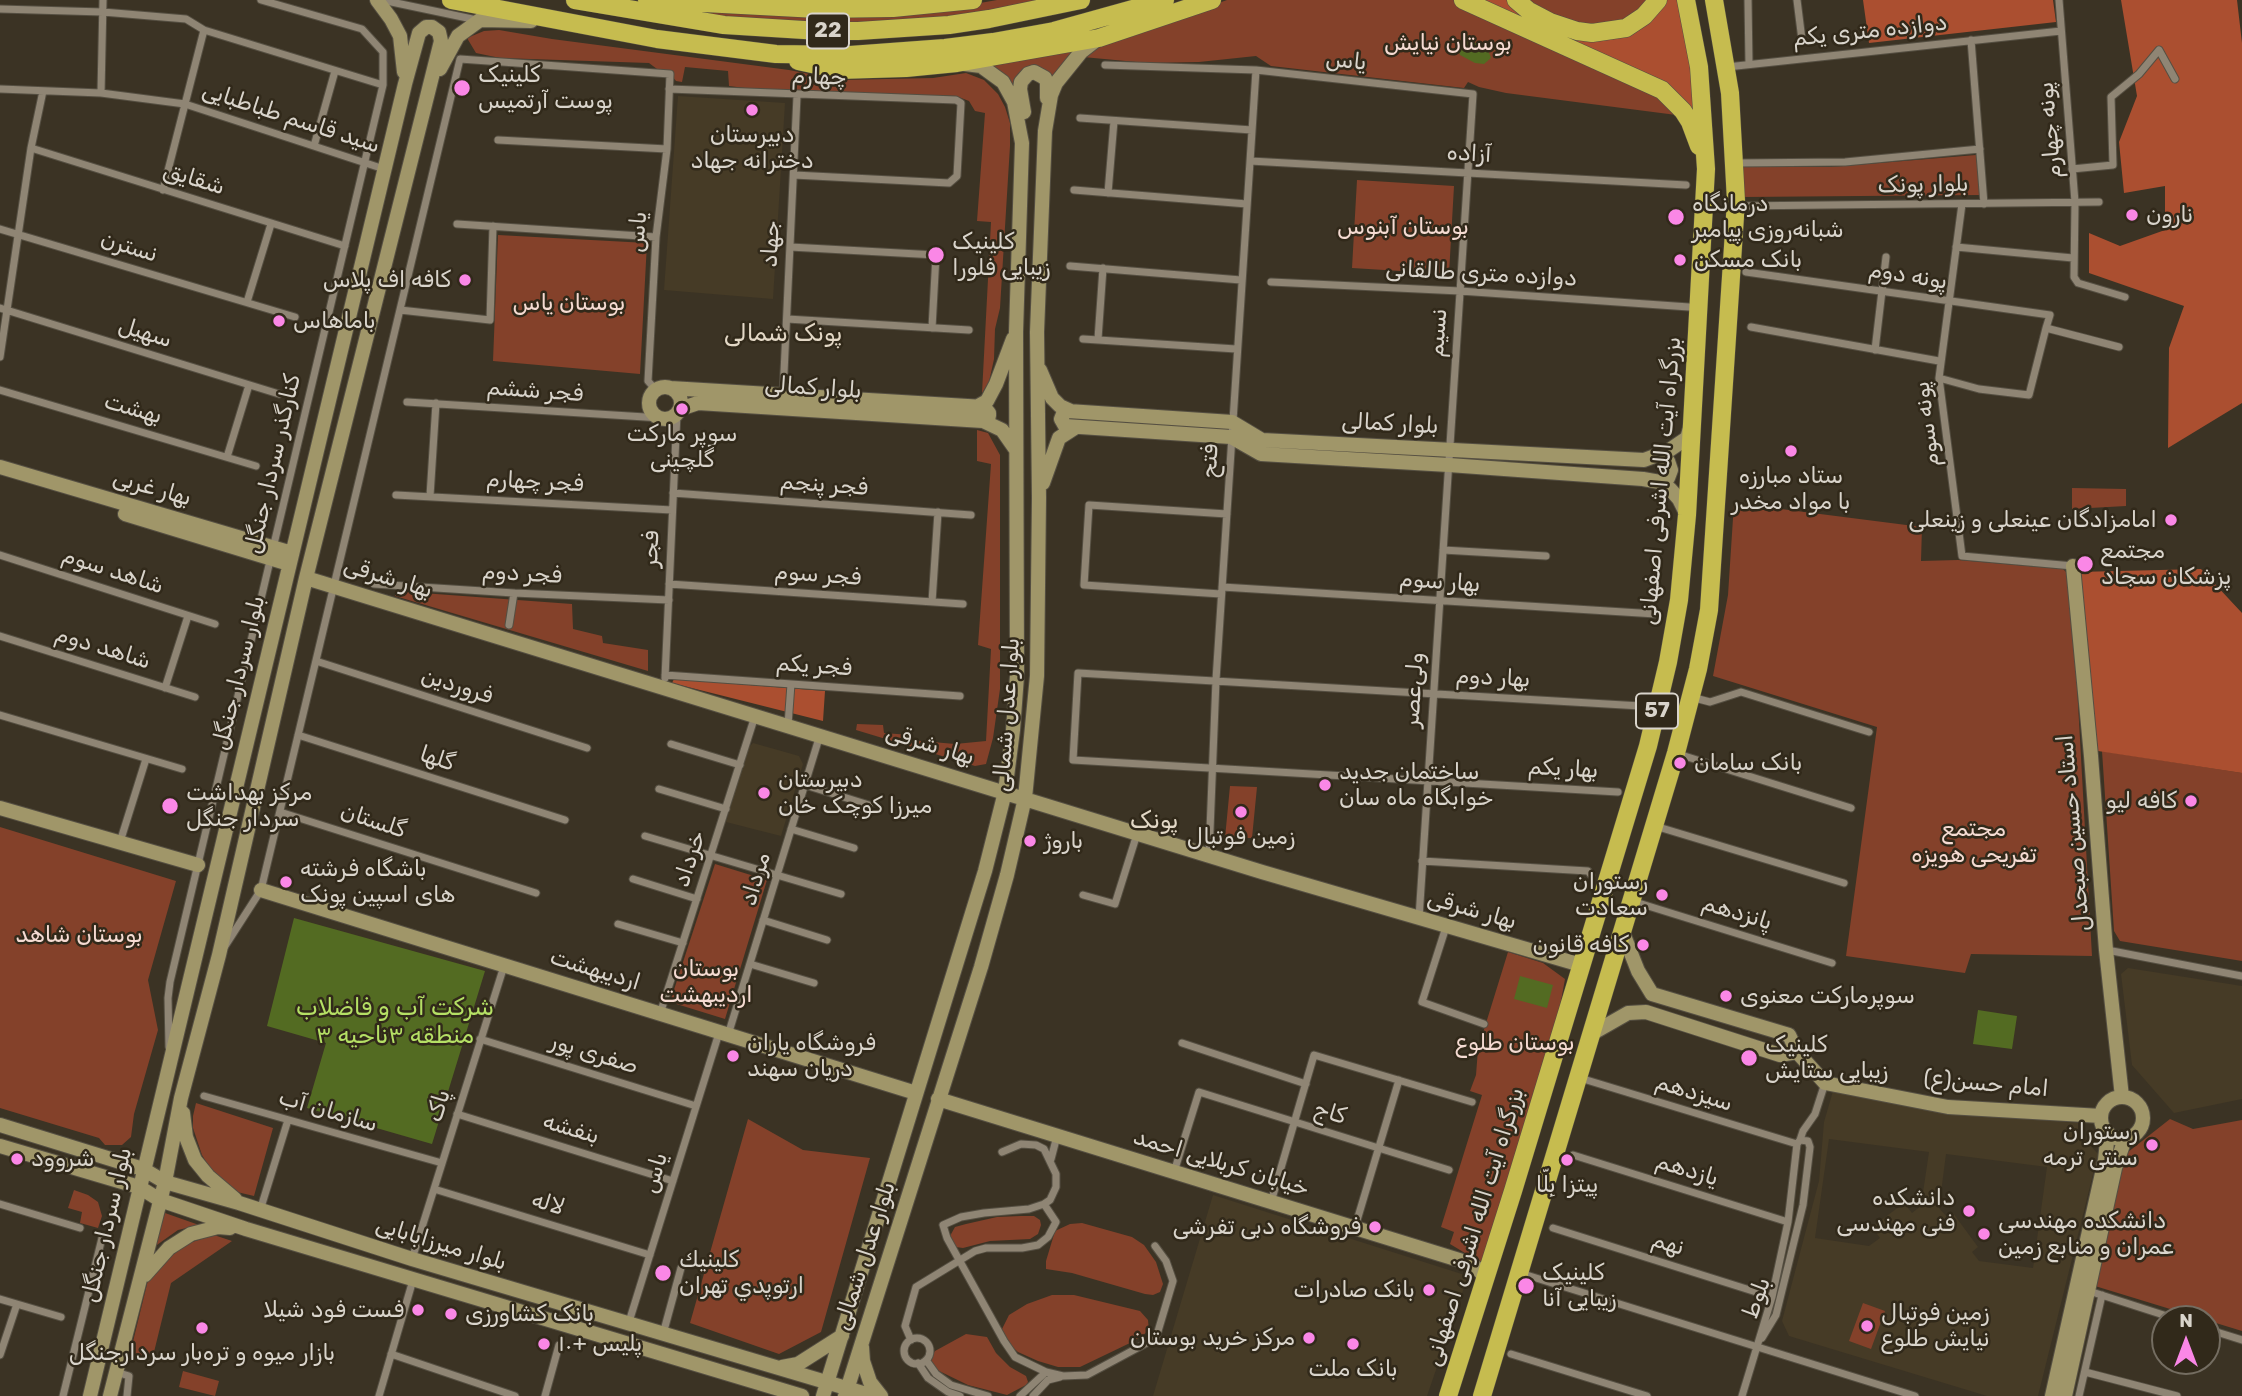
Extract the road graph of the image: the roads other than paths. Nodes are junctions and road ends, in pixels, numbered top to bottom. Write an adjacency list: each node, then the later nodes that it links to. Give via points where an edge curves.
1 (103, 0): 21 (street)
2 (261, 0): 39 (street, کنارگذر سردار جنگل, via 362,29 383,52)
3 (379, 0): 22 (street); 38 (main road, via 400,36)
4 (451, 0): 23 (highway, 22)
5 (575, 0): 8 (highway, 22, via 724,25 858,31 962,23)
6 (647, 0): 7 (highway, via 862,9)
7 (973, 0)
8 (1081, 0)
9 (1165, 0): 30 (highway, 22, via 1055,31 993,42 898,52)
10 (1212, 0): 26 (highway)
11 (1463, 0): 62 (highway, via 1662,90 1690,122)
12 (1516, 0): 13 (highway, via 1561,27 1592,33 1626,27)
13 (1658, 0)
14 (1686, 0): 62 (highway, بزرگراه آیت الله اشرفی اصفهانی / 57, via 1699,67)
15 (1714, 0): 29 (highway, 57)
16 (1727, 0): 29 (highway)
17 (1748, 0): 32 (street)
18 (1797, 0): 27 (street)
19 (2059, 0): 25 (street, پونه چهارم)
20 (0, 9): 21 (street)
21 (103, 12): 24 (street, via 186,19); 44 (street)
22 (480, 20): 23 (main road); 41 (main road, via 458,36)
23 (556, 22): 30 (highway, 22)
24 (204, 30): 36 (street); 47 (street)
25 (2060, 31): 28 (street, دوازده متری یکم); 63 (street, پونه چهارم)
26 (1099, 38): 31 (highway); 51 (main road, بلوار عدل شمالی, via 1056,83)
27 (1802, 40)
28 (1971, 40): 32 (street, دوازده متری یکم); 57 (street)
29 (1722, 43): 34 (highway, 57)
30 (776, 54): 31 (highway, via 839,70)
31 (957, 63): 53 (main road, بلوار عدل شمالی, via 981,66 1003,82 1014,102)
32 (1749, 64): 34 (street, دوازده متری یکم)
33 (1105, 65): 35 (street, یاس)
34 (1727, 67): 60 (highway, 57)
35 (1255, 70): 45 (street, یاس); 50 (street, فتح)
36 (335, 71): 39 (street); 54 (street)
37 (2175, 79): 63 (street, via 2159,50 2111,97 2113,165)
38 (405, 84): 41 (main road, بلوار سردار جنگل, via 419,33 432,27 441,38); 61 (main road, بلوار سردار جنگل)
39 (383, 85): 59 (street, کنارگذر سردار جنگل)
40 (0, 89): 43 (street, سید قاسم طباطبایی)
41 (429, 89): 154 (main road, بلوار سردار جنگل)
42 (669, 89): 46 (street, چهارم); 56 (street, یاس); 99 (street, یاس, via 670,74 460,59)
43 (43, 91): 44 (street, سید قاسم طباطبایی); 55 (street)
44 (101, 93): 47 (street, سید قاسم طباطبایی)
45 (1473, 94): 64 (street, نسیم)
46 (797, 96): 65 (street, جهاد); 65 (street, چهارم, via 956,100 961,110 957,176 949,184)
47 (185, 104): 54 (street, سید قاسم طباطبایی); 67 (street)
48 (1080, 118): 49 (street)
49 (1114, 121): 50 (street); 69 (street)
50 (1252, 130): 58 (street, فتح)
51 (1045, 131): 53 (main road, via 1047,83 1041,74 1028,74 1020,89); 114 (main road, بلوار عدل شمالی)
52 (498, 139): 56 (street)
53 (1023, 143): 106 (main road, بلوار عدل شمالی)
54 (314, 146): 59 (street, سید قاسم طباطبایی)
55 (31, 148): 67 (street, شقایق); 80 (street)
56 (667, 149): 81 (street, یاس)
57 (1980, 149): 60 (street, بلوار پونک, via 1845,162); 74 (street)
58 (1250, 161): 64 (street, آزاده); 72 (street, فتح)
59 (365, 162): 61 (street, سید قاسم طباطبایی); 82 (street, کنارگذر سردار جنگل)
60 (1735, 163): 75 (highway, 57)
61 (385, 169): 152 (main road, بلوار سردار جنگل)
62 (1706, 169): 127 (highway, بزرگراه آیت الله اشرفی اصفهانی / 57)
63 (2072, 169): 70 (street, پونه چهارم)
64 (1468, 173): 66 (street, آزاده); 93 (street, نسیم)
65 (793, 175): 83 (street, جهاد)
66 (1686, 185)
67 (163, 190): 76 (street, شقایق)
68 (1074, 190): 69 (street)
69 (1108, 193): 72 (street)
70 (2075, 202): 71 (street); 74 (street); 86 (street, پونه چهارم)
71 (2099, 202)
72 (1247, 204): 90 (street, فتح)
73 (1962, 204): 74 (street, بلوار پونک); 75 (street, بلوار پونک); 84 (street, پونه سوم)
74 (1984, 204)
75 (1736, 206): 177 (highway, 57, via 1709,610)
76 (271, 224): 82 (street, شقایق); 95 (street)
77 (457, 224): 78 (street)
78 (493, 226): 81 (street); 99 (street, via 490,320)
79 (0, 229): 80 (street, نسترن)
80 (19, 234): 95 (street, نسترن); 98 (street)
81 (656, 237): 117 (street, یاس, via 648,382)
82 (345, 246): 149 (street, کنارگذر سردار جنگل)
83 (790, 247): 101 (street, جهاد); 103 (street, via 936,255)
84 (1956, 247): 86 (street); 96 (street, پونه سوم)
85 (1886, 257): 92 (street)
86 (2073, 258): 94 (street, via 2078,283)
87 (1070, 266): 88 (street)
88 (1103, 268): 90 (street); 108 (street)
89 (1746, 272): 92 (street, پونه دوم)
90 (1241, 280): 110 (street, فتح)
91 (1271, 282): 93 (street, دوازده متری طالقانی)
92 (1882, 290): 96 (street, پونه دوم); 111 (street)
93 (1460, 291): 97 (street, دوازده متری طالقانی); 130 (street, نسیم)
94 (2125, 298)
95 (247, 302): 100 (street, نسترن)
96 (1948, 302): 104 (street, پونه دوم, via 2050,315); 113 (street, پونه سوم)
97 (1689, 307)
98 (3, 309): 112 (street); 116 (street, سهیل)
99 (400, 310): 157 (street)
100 (295, 317)
101 (787, 319): 103 (street); 120 (street, جهاد)
102 (1751, 327): 111 (street)
103 (932, 328): 105 (street)
104 (2046, 328): 109 (street); 115 (street, via 2029,395)
105 (969, 330)
106 (1016, 332): 124 (main road); 131 (main road, بلوار عدل شمالی)
107 (1083, 338): 108 (street)
108 (1098, 340): 110 (street)
109 (2119, 347)
110 (1236, 349): 128 (street, فتح)
111 (1875, 350): 113 (street)
112 (0, 357)
113 (1940, 361): 115 (street, پونه سوم)
114 (1037, 363): 126 (main road, via 1052,398); 142 (main road, بلوار عدل شمالی)
115 (1939, 378): 153 (street, پونه سوم, via 1962,556)
116 (249, 385): 119 (street, سهیل); 133 (street)
117 (663, 389): 120 (main road, بلوار کمالی); 123 (main road, via 681,399); 125 (main road, via 650,398 650,408)
118 (0, 390): 133 (street, بهشت)
119 (279, 394)
120 (783, 394): 124 (main road, بلوار کمالی)
121 (407, 402): 122 (street, فجر ششم)
122 (436, 403): 125 (street, فجر ششم); 141 (street)
123 (678, 411): 124 (main road, بلوار کمالی, via 698,404); 125 (main road); 139 (street, فجر)
124 (982, 411): 131 (main road)
125 (661, 418)
126 (1070, 419): 128 (main road, بلوار کمالی); 129 (main road, بلوار کمالی); 142 (main road)
127 (1692, 420): 132 (main road, بلوار کمالی, via 1686,438); 147 (highway, بزرگراه آیت الله اشرفی اصفهانی / 57)
128 (1232, 422): 129 (street, فتح); 130 (main road, بلوار کمالی, via 1262,440)
129 (1231, 437): 134 (main road, بلوار کمالی, via 1261,454); 145 (street, فتح)
130 (1450, 449): 132 (main road, بلوار کمالی, via 1644,460); 134 (street, نسیم)
131 (1016, 450): 196 (main road, بلوار عدل شمالی, via 1017,676)
132 (1658, 456): 138 (main road, via 1668,461 1671,470)
133 (227, 457): 135 (street, بهشت)
134 (1449, 465): 138 (main road, بلوار کمالی); 148 (street, ولی‌عصر)
135 (256, 466)
136 (0, 467): 149 (main road, بهار غربی)
137 (0, 480): 149 (main road, بهار غربی)
138 (1660, 482): 147 (main road, via 1679,499)
139 (673, 493): 143 (street, فجر); 144 (street, فجر پنجم)
140 (396, 495): 141 (street, فجر چهارم)
141 (430, 496): 143 (street, فجر چهارم)
142 (1039, 498): 198 (main road, بلوار عدل شمالی, via 1037,676)
143 (673, 509): 156 (street, فجر)
144 (938, 512): 146 (street, فجر پنجم); 162 (street)
145 (1227, 514): 158 (street, فتح); 158 (street, بهار سوم, via 1089,505 1084,585)
146 (971, 515)
147 (1687, 515): 236 (highway, بزرگراه آیت الله اشرفی اصفهانی / 57, via 1660,701)
148 (1443, 550): 151 (street); 161 (street, ولی‌عصر)
149 (272, 553): 152 (main road, بهار غربی); 214 (street, کنارگذر سردار جنگل)
150 (0, 555): 165 (street, شاهد سوم)
151 (1546, 556)
152 (290, 558): 249 (main road, بلوار سردار جنگل)
153 (2073, 566): 232 (main road, استاد حسین صبحدل)
154 (306, 578): 157 (main road, بهار شرقی); 233 (main road, بلوار سردار جنگل)
155 (374, 584): 159 (street, فجر دوم)
156 (669, 584): 160 (street, فجر); 162 (street, فجر سوم)
157 (334, 585): 169 (street); 171 (main road, بهار شرقی)
158 (1222, 591): 161 (street, بهار سوم); 170 (street, فتح)
159 (514, 593): 160 (street, فجر دوم); 167 (street)
160 (668, 600): 171 (street, فجر)
161 (1440, 601): 164 (street, بهار سوم); 174 (street, ولی‌عصر)
162 (932, 602): 163 (street, فجر سوم)
163 (963, 604)
164 (1656, 614)
165 (188, 616): 166 (street, شاهد سوم); 173 (street)
166 (215, 624)
167 (509, 625)
168 (0, 636): 173 (street, شاهد دوم)
169 (316, 661): 183 (street); 186 (street, فروردین)
170 (1216, 680): 174 (street, بهار دوم); 189 (street, بهار دوم, via 1078,673); 192 (street, فتح)
171 (665, 681): 172 (street, فجر یکم); 180 (main road, بهار شرقی)
172 (791, 684): 176 (street, فجر یکم); 181 (street)
173 (165, 688): 175 (street, شاهد دوم)
174 (1433, 694): 178 (street, بهار دوم); 193 (street, ولی‌عصر)
175 (195, 696)
176 (960, 696)
177 (1690, 697): 182 (street, via 1710,702 1741,692); 187 (highway, 57)
178 (1642, 706)
179 (0, 715): 188 (street)
180 (756, 715): 181 (main road, بهار شرقی); 190 (street, خرداد)
181 (788, 725): 184 (main road, بهار شرقی)
182 (1869, 732)
183 (298, 735): 203 (street); 204 (street, گلها)
184 (820, 735): 194 (street, مرداد); 196 (main road, بهار شرقی)
185 (671, 744): 190 (street)
186 (587, 748)
187 (1676, 753): 201 (street); 205 (highway, 57)
188 (146, 759): 191 (street); 209 (street)
189 (1073, 760): 192 (street, بهار یکم)
190 (740, 765): 202 (street, خرداد)
191 (182, 769)
192 (1213, 770): 193 (street, بهار یکم); 212 (street, فتح)
193 (1428, 781): 197 (street, بهار یکم); 213 (street, ولی‌عصر)
194 (805, 785): 199 (street); 206 (street, مرداد)
195 (659, 789): 202 (street)
196 (1005, 792): 198 (main road, بهار شرقی); 254 (main road, بلوار عدل شمالی)
197 (1618, 792)
198 (1025, 798): 207 (main road, بهار شرقی); 258 (main road, بلوار عدل شمالی, via 981,967)
199 (869, 805)
200 (0, 808): 209 (main road)
201 (1851, 808)
202 (726, 809): 211 (street, خرداد)
203 (280, 812): 219 (street); 220 (street, گلستان)
204 (565, 820)
205 (1655, 825): 218 (street); 224 (highway, 57)
206 (791, 829): 210 (street); 215 (street, مرداد)
207 (1137, 833): 212 (main road, بهار شرقی); 222 (street, via 1115,904)
208 (645, 835): 211 (street)
209 (120, 844): 214 (main road)
210 (854, 848)
211 (711, 855): 215 (street); 223 (street, خرداد)
212 (1209, 855): 225 (main road, بهار شرقی)
213 (1422, 861): 216 (street, via 1588,871); 225 (street, ولی‌عصر)
214 (198, 865): 249 (street, کنارگذر سردار جنگل, via 170,982)
215 (777, 875): 221 (street); 226 (street, مرداد)
216 (1591, 875)
217 (633, 879): 223 (street)
218 (1844, 883)
219 (261, 890): 233 (street); 237 (main road, اردیبهشت)
220 (536, 892)
221 (841, 894)
222 (1083, 895)
223 (697, 899): 231 (street, خرداد)
224 (1632, 901): 229 (highway, 57); 234 (street, پانزدهم)
225 (1419, 919): 228 (main road, بهار شرقی)
226 (764, 920): 230 (street); 235 (street, مرداد)
227 (618, 924): 231 (street)
228 (1446, 927): 236 (main road, بهار شرقی); 243 (street, via 1422,1003)
229 (1623, 933): 240 (main road); 245 (highway, 57)
230 (827, 940)
231 (683, 943): 242 (street, خرداد)
232 (2106, 950): 238 (street); 256 (main road, استاد حسین صبحدل)
233 (219, 955): 257 (main road, بلوار سردار جنگل)
234 (1832, 962)
235 (750, 964): 239 (street); 244 (street, مرداد)
236 (1581, 965): 301 (highway, بزرگراه آیت الله اشرفی اصفهانی / 57)
237 (504, 966): 242 (main road, اردیبهشت); 246 (street, پاک)
238 (2242, 976)
239 (814, 983)
240 (1652, 994): 241 (main road, via 1643,998); 248 (main road, via 1789,1035)
241 (1646, 1012): 245 (main road, via 1628,1013); 248 (main road, via 1780,1055)
242 (660, 1014): 244 (main road, اردیبهشت)
243 (1485, 1024)
244 (724, 1033): 254 (main road, اردیبهشت); 260 (street, یاس)
245 (1593, 1033): 250 (highway, 57)
246 (480, 1039): 260 (street, صفری پور); 261 (street, پاک)
247 (1182, 1043): 253 (street)
248 (1797, 1052): 252 (main road)
249 (169, 1058): 276 (main road, بلوار سردار جنگل)
250 (1579, 1078): 269 (street, سیزدهم); 300 (highway, 57)
251 (1399, 1080): 253 (street, via 1314,1055); 259 (street); 271 (street)
252 (1825, 1083): 262 (main road, امام حسن(ع), via 1948,1107); 269 (street, بلوط)
253 (1306, 1084): 264 (street)
254 (916, 1093): 313 (main road, بلوار عدل شمالی)
255 (204, 1096): 263 (street, سازمان آب)
256 (2122, 1097): 262 (main road, via 2110,1100); 268 (main road, via 2138,1103 2143,1113 2139,1130)
257 (181, 1098): 280 (main road, بلوار سردار جنگل); 285 (main road, via 186,1137 195,1160)
258 (938, 1099): 267 (main road, خیابان کربلایی احمد); 314 (main road, بلوار عدل شمالی)
259 (1472, 1102)
260 (696, 1106): 279 (street, یاس)
261 (457, 1114): 275 (street, پاک); 279 (street, بنفشه)
262 (2101, 1116): 266 (main road)
263 (288, 1120): 275 (street, سازمان آب); 287 (street)
264 (1294, 1122): 271 (street, کاج); 278 (street, کاج, via 1199,1092); 284 (street)
265 (0, 1125): 276 (main road, بلوار میرزابابایی)
266 (2108, 1133): 268 (main road); 350 (main road)
267 (1057, 1136): 274 (street); 278 (main road, خیابان کربلایی احمد)
268 (2125, 1139): 304 (main road, via 2115,1168)
269 (1799, 1142): 289 (street, بلوط); 318 (street, بلوط, via 1808,1141 1810,1147 1803,1205 1776,1315)
270 (0, 1146): 281 (main road, بلوار میرزابابایی)
271 (1378, 1148): 277 (street, کاج); 291 (street)
272 (1002, 1152): 274 (street, via 1021,1144 1036,1145)
273 (1573, 1155): 289 (street, یازدهم)
274 (1051, 1160): 288 (street, via 1056,1187)
275 (442, 1163): 282 (street, پاک)
276 (144, 1169): 280 (main road, بلوار میرزابابایی); 281 (main road, بلوار سردار جنگل)
277 (1449, 1170)
278 (1174, 1172): 284 (main road, خیابان کربلایی احمد)
279 (673, 1181): 296 (street, یاس)
280 (165, 1182): 283 (main road, بلوار سردار جنگل); 285 (main road, بلوار میرزابابایی)
281 (139, 1187): 283 (main road, بلوار میرزابابایی); 332 (main road, بلوار سردار جنگل)
282 (434, 1189): 296 (street, لاله); 297 (street, پاک)
283 (160, 1200): 293 (main road, بلوار میرزابابایی); 302 (main road, بلوار سردار جنگل)
284 (1271, 1202): 291 (main road, خیابان کربلایی احمد)
285 (239, 1203): 297 (main road, بلوار میرزابابایی)
286 (0, 1204): 290 (street)
287 (262, 1204)
288 (1044, 1204): 298 (street, via 1056,1222 1038,1245 986,1248); 298 (street, via 961,1217 943,1225)
289 (1788, 1222): 305 (street, بلوط)
290 (79, 1228)
291 (1354, 1228): 301 (main road, خیابان کربلایی احمد, via 1472,1264)
292 (1553, 1228): 305 (street, نهم)
293 (246, 1229): 302 (main road, via 218,1227 191,1234 169,1248); 303 (main road, بلوار میرزابابایی)
294 (102, 1238): 331 (street)
295 (1155, 1246): 327 (street, via 1173,1281 1156,1338 1087,1375)
296 (650, 1255): 310 (street, یاس)
297 (412, 1259): 310 (main road, بلوار میرزابابایی)
298 (960, 1261): 315 (street, via 916,1287 905,1326); 325 (street, via 1016,1357)
299 (681, 1268): 312 (street)
300 (1520, 1273): 318 (street); 346 (highway, 57)
301 (1486, 1278): 345 (highway, بزرگراه آیت الله اشرفی اصفهانی / 57)
302 (142, 1279): 324 (main road, بلوار سردار جنگل)
303 (413, 1280): 319 (street); 329 (main road, بلوار میرزابابایی)
304 (2095, 1293): 308 (street); 326 (street); 351 (main road)
305 (1772, 1297): 318 (street, بلوط)
306 (0, 1299): 307 (street)
307 (17, 1304): 309 (street); 321 (street)
308 (2151, 1311)
309 (61, 1317)
310 (628, 1325): 312 (main road, بلوار میرزابابایی)
311 (2221, 1333): 316 (street)
312 (662, 1335): 323 (main road, بلوار میرزابابایی)
313 (842, 1336): 323 (main road, via 798,1364); 328 (main road, بلوار عدل شمالی)
314 (862, 1339): 330 (main road, بلوار عدل شمالی); 340 (main road, via 870,1382)
315 (911, 1340): 322 (street, via 905,1354 910,1361); 322 (street, via 928,1344 930,1353)
316 (2242, 1340)
317 (559, 1345): 337 (street)
318 (1756, 1348): 348 (street); 349 (street)
319 (391, 1354): 335 (street); 336 (street)
320 (1511, 1354): 347 (street)
321 (0, 1355)
322 (922, 1362): 341 (street, via 928,1378); 342 (street, via 951,1385)
323 (776, 1368): 328 (main road, بلوار میرزابابایی)
324 (116, 1372): 333 (main road, بلوار سردار جنگل); 334 (street, via 129,1376)
325 (1045, 1372): 327 (street); 343 (street)
326 (2085, 1372): 352 (street); 353 (street)
327 (1063, 1376): 344 (street, via 1048,1380)
328 (826, 1389): 330 (main road, بلوار میرزابابایی)
329 (773, 1391): 338 (main road, بلوار میرزابابایی)
330 (846, 1392): 339 (main road, بلوار میرزابابایی)
331 (63, 1396)
332 (90, 1396)
333 (110, 1396)
334 (127, 1396)
335 (379, 1396)
336 (515, 1396)
337 (545, 1396)
338 (802, 1396)
339 (873, 1396)
340 (881, 1396)
341 (960, 1396)
342 (988, 1396)
343 (1020, 1396)
344 (1033, 1396)
345 (1448, 1396)
346 (1482, 1396)
347 (1647, 1396)
348 (1742, 1396)
349 (1915, 1396)
350 (2052, 1396)
351 (2065, 1396)
352 (2079, 1396)
353 (2177, 1396)

